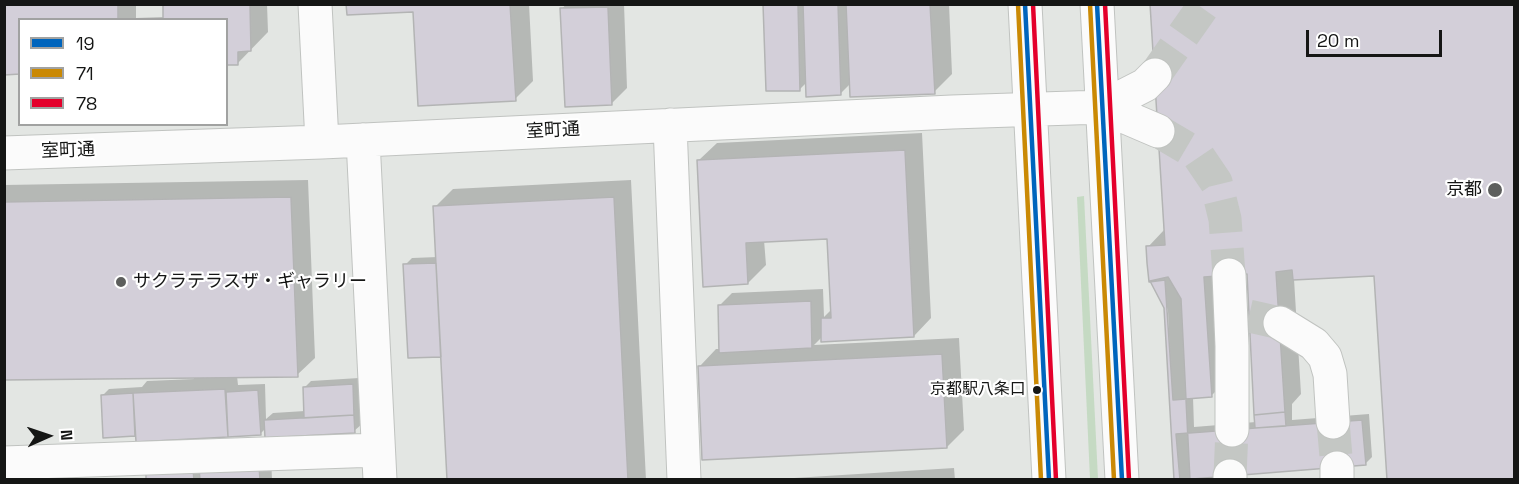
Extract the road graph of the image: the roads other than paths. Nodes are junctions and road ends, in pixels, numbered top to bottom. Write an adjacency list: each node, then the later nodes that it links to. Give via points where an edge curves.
1 (315, 4): 10 (street)
2 (1025, 4): 6 (street)
3 (1097, 4): 5 (street)
4 (1155, 75): 5 (street, via 1145,85)
5 (1102, 107): 6 (street, 室町通); 8 (street); 20 (street)
6 (1030, 109): 7 (street, 室町通); 19 (street)
7 (670, 125): 9 (street, 室町通); 18 (street)
8 (1158, 131)
9 (363, 140): 10 (street, 室町通); 15 (street)
10 (322, 142): 11 (street, 室町通)
11 (4, 153)
12 (1334, 422): 13 (street, via 1325,357 1314,344 1247,304 1232,357)
13 (1232, 430)
14 (4, 463): 17 (street)
15 (379, 465): 16 (street)
16 (267, 467): 17 (street)
17 (119, 469)
18 (684, 480)
19 (1049, 480)
20 (1122, 480)

